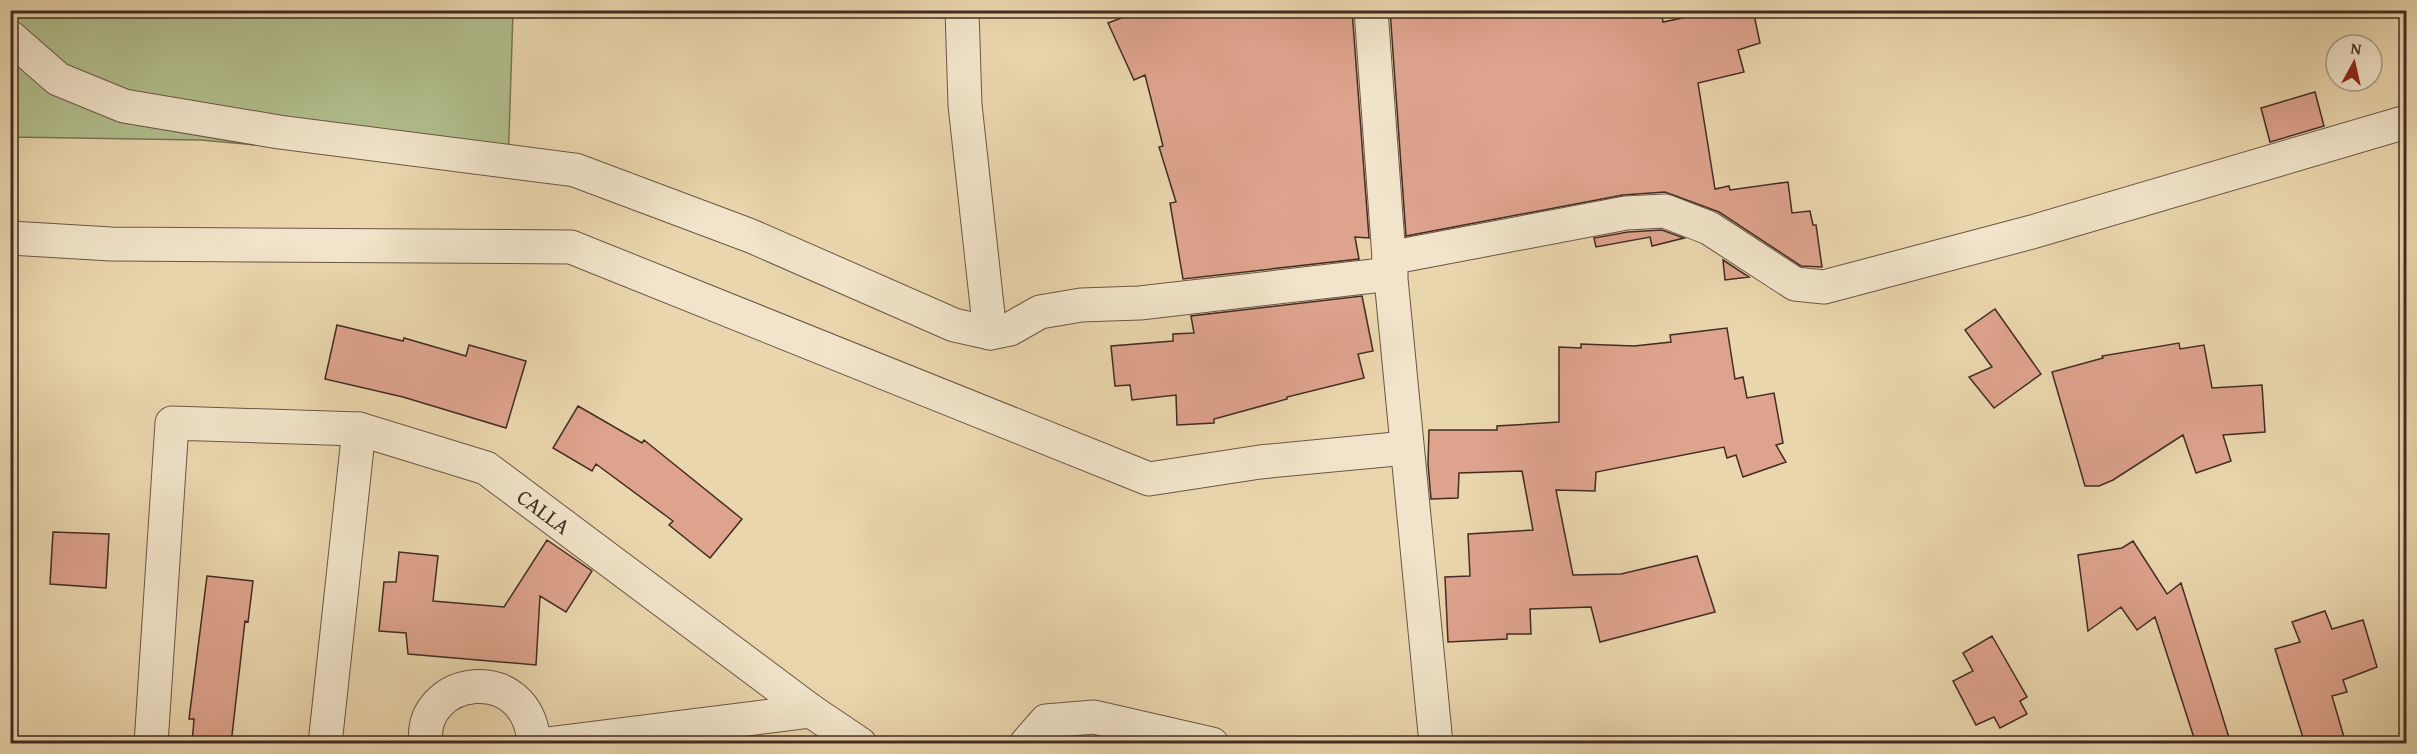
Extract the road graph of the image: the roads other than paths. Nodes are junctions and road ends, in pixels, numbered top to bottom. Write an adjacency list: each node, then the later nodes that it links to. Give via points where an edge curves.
1 (962, 10): 7 (street, via 965,105)
2 (1371, 10): 6 (street)
3 (10, 37): 7 (street, via 58,79 124,105 279,132 575,170 751,236 954,325)
4 (2406, 122): 6 (street, via 2032,232 1824,287 1796,284 1709,228 1665,211 1626,213)
5 (10, 238): 9 (street, via 111,244 571,247 1149,479 1260,462)
6 (1390, 266): 7 (street, via 1140,303 1081,305 1040,312 1010,329); 9 (street)
7 (990, 333)
8 (359, 429): 10 (street, CALLA, via 486,468); 11 (street, CALLA, via 172,423); 12 (street)
9 (1406, 448): 19 (street)
10 (811, 711): 15 (street); 16 (street, CALLA)
11 (151, 744)
12 (325, 744)
13 (426, 744): 14 (street, via 428,722 436,706 467,686 502,690 518,701 528,716)
14 (534, 744)
15 (547, 744)
16 (860, 744)
17 (1026, 744): 18 (street, via 1046,721 1094,717)
18 (1212, 744)
19 (1436, 744)

